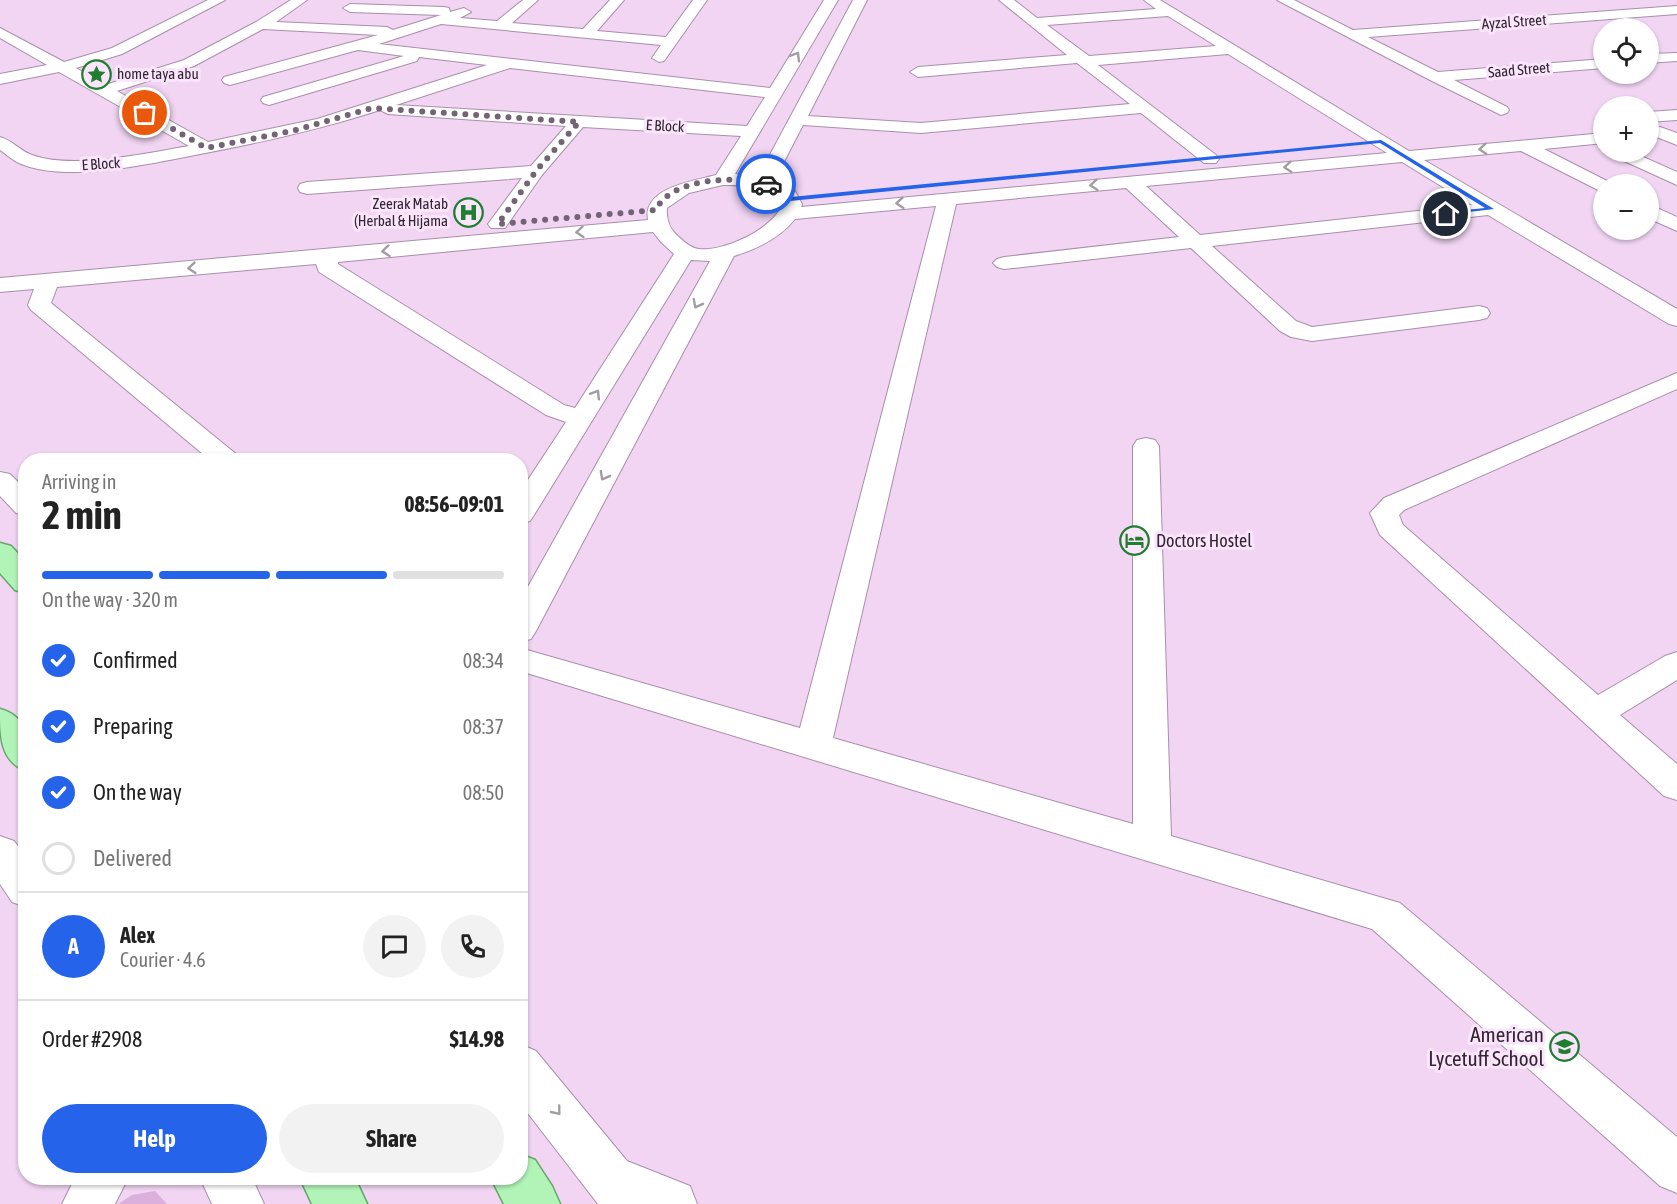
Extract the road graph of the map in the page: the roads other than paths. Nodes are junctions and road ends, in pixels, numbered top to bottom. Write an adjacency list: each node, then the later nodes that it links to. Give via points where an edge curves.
1 (218, 0): 37 (street, via 133,45)
2 (377, 0): 14 (street)
3 (531, 0): 18 (street)
4 (617, 0): 26 (street)
5 (700, 0): 27 (street)
6 (831, 0): 44 (street, one-way to 6)
7 (860, 0): 51 (street)
8 (1006, 0): 20 (street)
9 (1151, 0): 17 (street)
10 (1284, 0): 25 (street)
11 (1660, 0): 15 (street)
12 (301, 4): 21 (street)
13 (333, 7): 14 (street)
14 (365, 8): 16 (street)
15 (1677, 8): 25 (street, Ayzal Street)
16 (464, 12): 18 (street); 19 (street)
17 (1170, 12): 20 (street); 29 (street)
18 (514, 13): 22 (street)
19 (442, 20): 22 (street); 24 (street)
20 (1034, 22): 33 (street)
21 (261, 25): 24 (street); 34 (street)
22 (500, 26): 26 (street)
23 (0, 32): 37 (street)
24 (408, 32): 28 (street)
25 (1351, 34): 40 (street)
26 (586, 35): 27 (street)
27 (670, 42): 42 (street)
28 (358, 46): 30 (street); 39 (street)
29 (1234, 49): 33 (street); 60 (street)
30 (423, 54): 35 (street); 45 (street)
31 (1677, 57): 32 (street)
32 (1659, 58)
33 (1085, 60): 38 (street); 47 (street)
34 (189, 63): 39 (street); 43 (street)
35 (508, 63): 42 (street); 46 (street, E Block)
36 (1593, 64): 40 (street, Saad Street)
37 (62, 66): 41 (street); 43 (street)
38 (918, 72)
39 (220, 76): 45 (street)
40 (1436, 77): 48 (street)
41 (0, 80)
42 (643, 80): 44 (street)
43 (104, 90): 62 (street)
44 (773, 93): 55 (street)
45 (259, 95): 53 (street)
46 (372, 108): 52 (street, E Block); 53 (street, E Block)
47 (1145, 108): 51 (street, via 931,128); 64 (street)
48 (1501, 110)
49 (1677, 115): 50 (street)
50 (1659, 116)
51 (797, 120): 71 (street)
52 (579, 122): 55 (street, E Block); 66 (street)
53 (322, 123): 62 (street, E Block)
54 (1593, 123): 60 (street)
55 (750, 131): 67 (street)
56 (1662, 132): 57 (street)
57 (1677, 140)
58 (1593, 141): 61 (street)
59 (0, 142): 62 (street, E Block, via 25,159 65,165 122,163)
60 (1381, 142): 63 (street); 64 (street)
61 (1525, 146): 63 (street, one-way to 63); 69 (street)
62 (206, 148)
63 (1404, 156): 70 (street, one-way to 70); 75 (street)
64 (1210, 159): 74 (street)
65 (1640, 162): 68 (street)
66 (536, 171): 72 (street); 78 (street)
67 (723, 179): 71 (street); 77 (street, via 682,189 661,201)
68 (1677, 179)
69 (1593, 181)
70 (1130, 182): 73 (street, one-way to 73); 80 (street)
71 (764, 183): 74 (street, via 780,189)
72 (307, 188)
73 (950, 199): 74 (street, one-way to 74); 103 (street, via 944,210)
74 (789, 206): 82 (street, via 765,234)
75 (1491, 209): 80 (street); 89 (street)
76 (1659, 216): 79 (street)
77 (658, 217): 78 (street); 81 (street, via 667,237); 83 (street, one-way to 83)
78 (498, 224): 85 (street)
79 (1677, 225)
80 (1197, 242): 84 (street); 88 (street, via 1299,332 1312,334)
81 (687, 252): 82 (street, via 705,256); 91 (street, one-way to 81)
82 (725, 253): 99 (street, one-way to 99)
83 (327, 257): 86 (street, one-way to 86); 91 (street, via 327,267 555,410)
84 (1004, 263)
85 (0, 267)
86 (48, 280): 87 (street); 93 (street, via 39,305)
87 (0, 285)
88 (1479, 313)
89 (1677, 319)
90 (1677, 380): 102 (street, via 1394,504 1384,513 1390,529)
91 (581, 418): 96 (street)
92 (1146, 446): 105 (street)
93 (218, 453)
94 (0, 480): 95 (street)
95 (18, 499)
96 (528, 502)
97 (0, 553): 98 (main road)
98 (18, 574)
99 (528, 616)
100 (528, 661): 103 (street)
101 (1677, 664): 102 (street)
102 (1596, 713): 104 (street)
103 (813, 747): 105 (street)
104 (1677, 786)
105 (1152, 847): 109 (street, via 1385,915)
106 (0, 852): 107 (street)
107 (18, 878)
108 (528, 1076): 114 (street, one-way to 114)
109 (1677, 1169)
110 (99, 1185): 115 (street)
111 (229, 1185): 116 (street)
112 (330, 1185): 117 (main road)
113 (521, 1185): 118 (main road)
114 (618, 1191): 119 (street)
115 (87, 1204)
116 (239, 1204)
117 (341, 1204)
118 (534, 1204)
119 (672, 1204)

